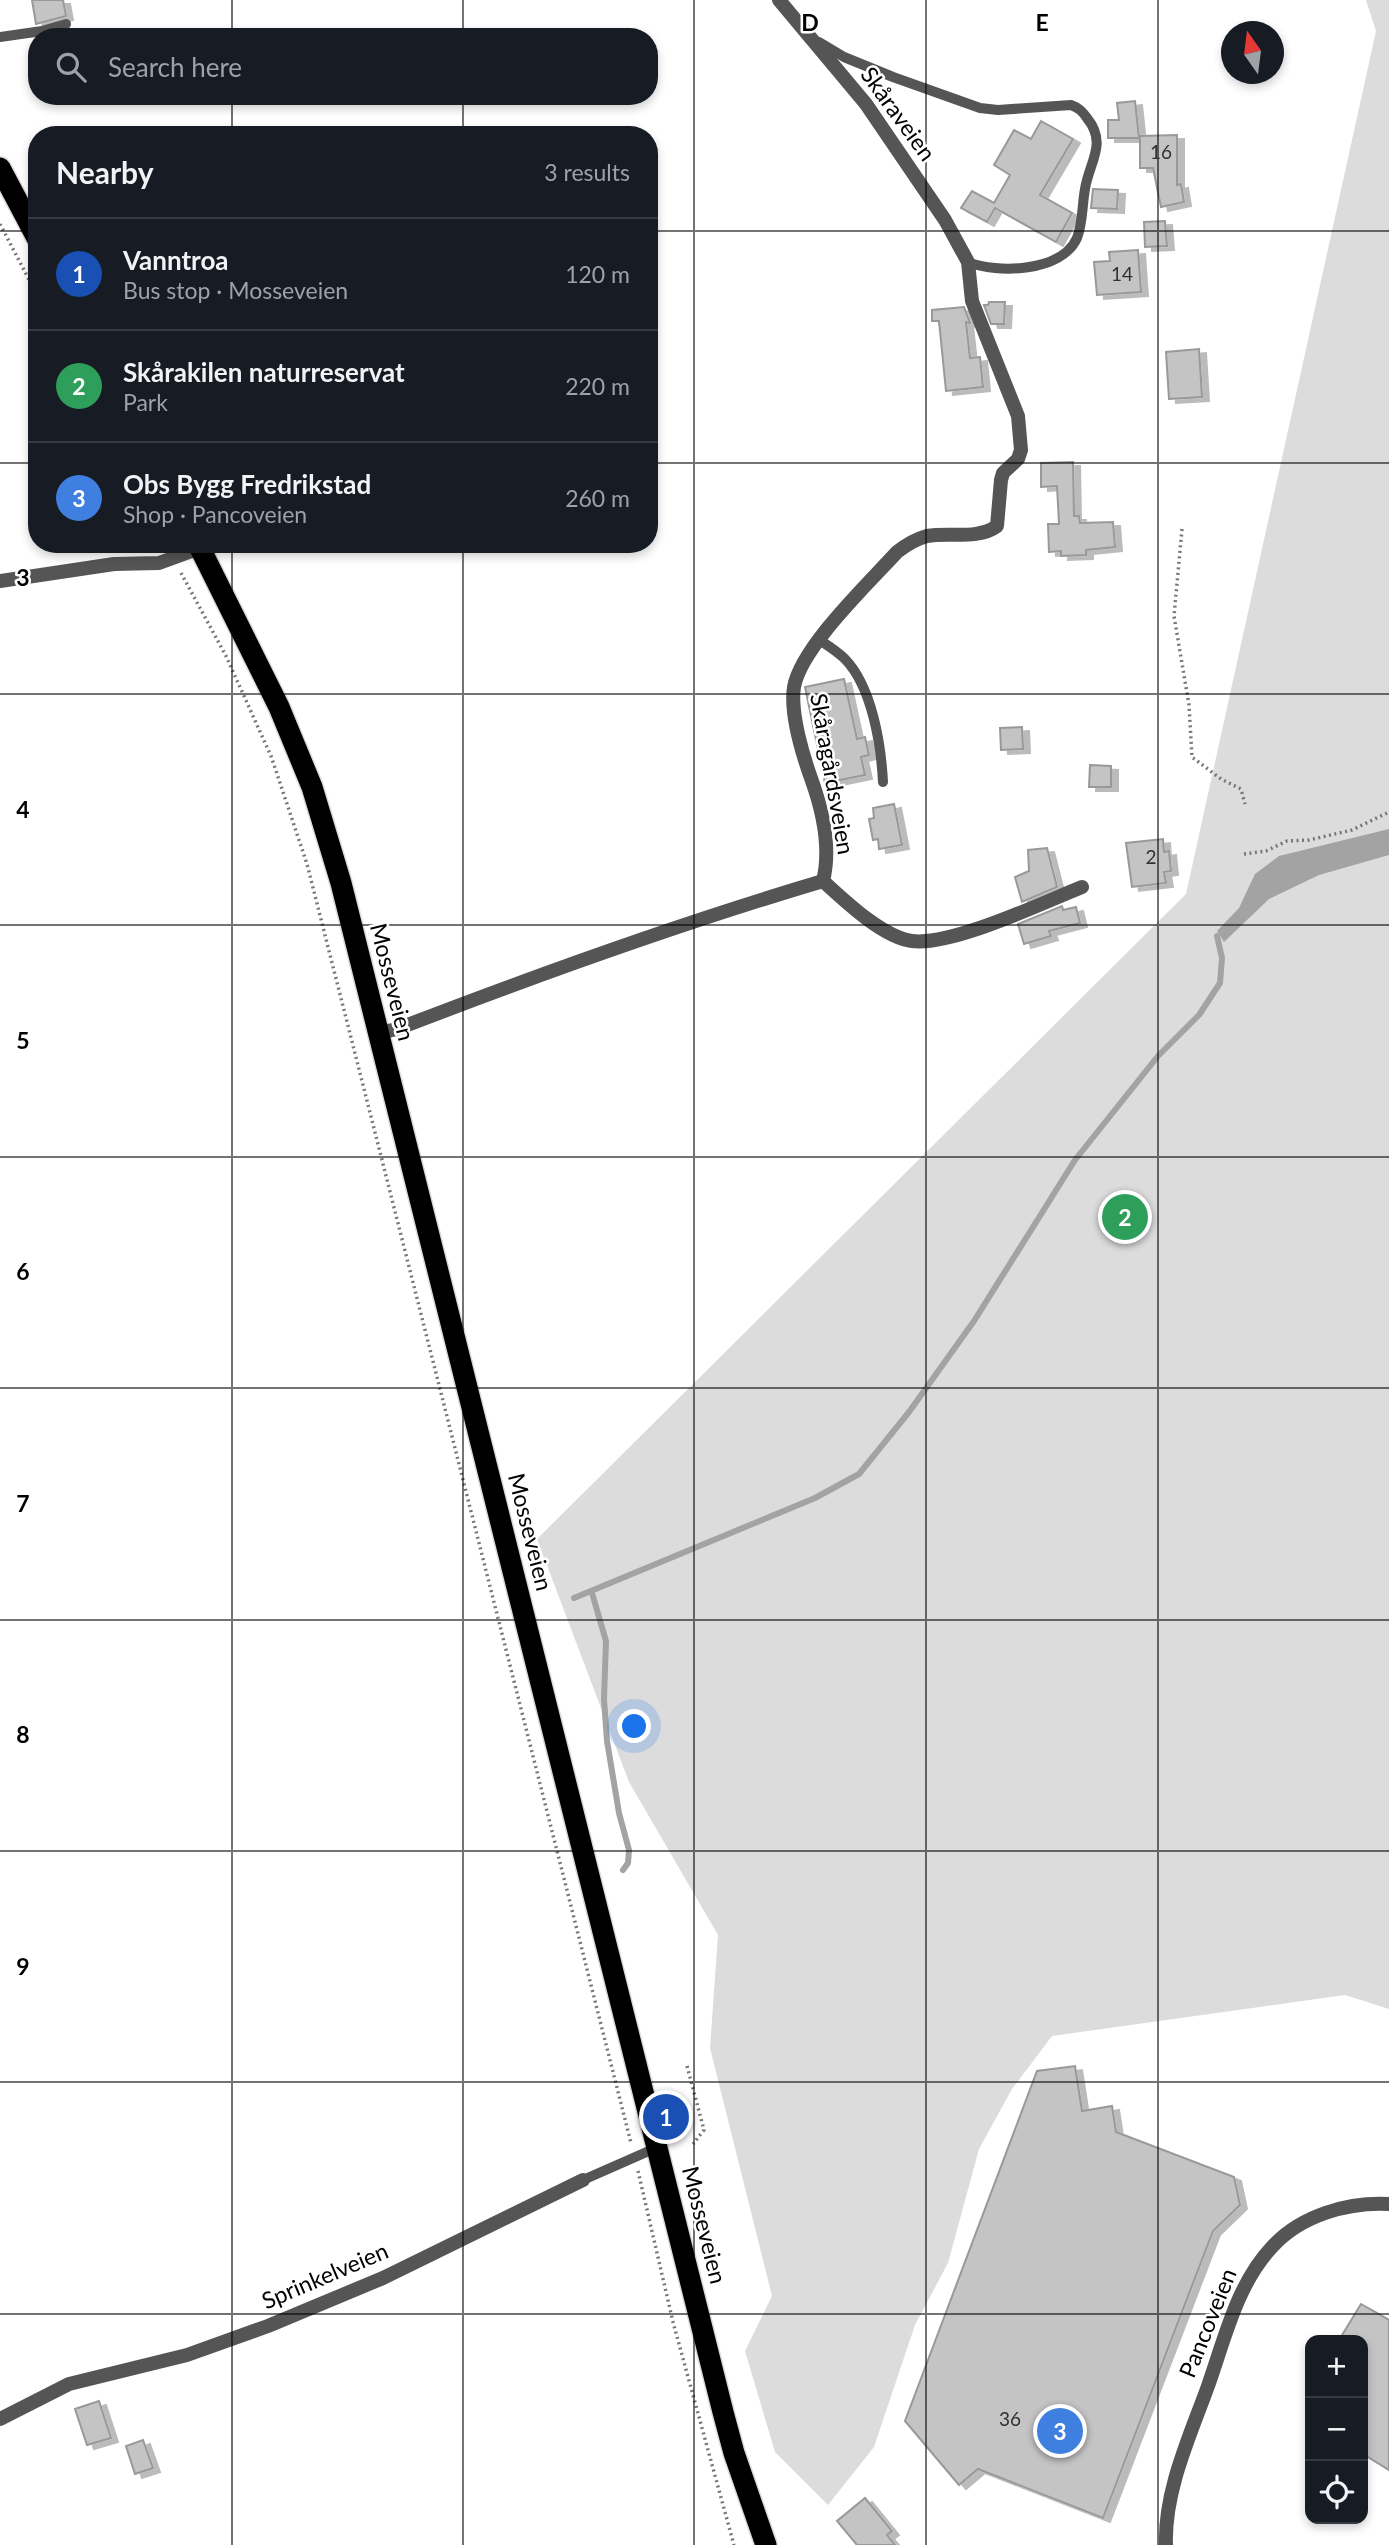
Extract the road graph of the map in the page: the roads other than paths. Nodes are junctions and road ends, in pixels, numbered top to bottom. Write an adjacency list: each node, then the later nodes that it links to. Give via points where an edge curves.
1 (779, 0): 6 (street, Skåraveien)
2 (66, 24): 3 (lane)
3 (52, 28)
4 (28, 33): 5 (lane)
5 (0, 37)
6 (813, 39): 9 (street, Skåraveien, via 866,104); 9 (lane, via 844,57 980,108 1062,104 1079,108 1097,133 1077,238 1071,248 1030,267 997,269)
7 (0, 168): 8 (highway)
8 (28, 221)
9 (968, 262): 13 (street, Skåragårdsveien, via 972,301 1017,416 1021,450 1003,473 997,526 981,533 926,536 907,544)
10 (186, 553): 12 (street, Mosseveien, via 159,563 114,564)
11 (202, 553): 17 (highway, Mosseveien, via 279,707 312,787)
12 (0, 581)
13 (818, 639): 14 (lane, via 843,657 863,687 881,752); 15 (street, Skåragårdsveien, via 803,663 793,699 827,851)
14 (883, 782)
15 (822, 881): 16 (street, Skåragårdsveien, via 873,924 911,941 977,928); 17 (street, Skåragårdsveien, via 722,911)
16 (1082, 887)
17 (378, 1033): 18 (highway, Mosseveien)
18 (658, 2147): 19 (lane, Sprinkelveien); 22 (highway, Mosseveien, via 734,2453)
19 (583, 2180): 21 (street, Sprinkelveien, via 383,2278 268,2326 187,2355 69,2384)
20 (1389, 2204): 23 (street, Pancoveien, via 1352,2206 1316,2217 1274,2244 1257,2264 1228,2327 1194,2422 1173,2490)
21 (0, 2419)
22 (766, 2545)
23 (1166, 2545)

